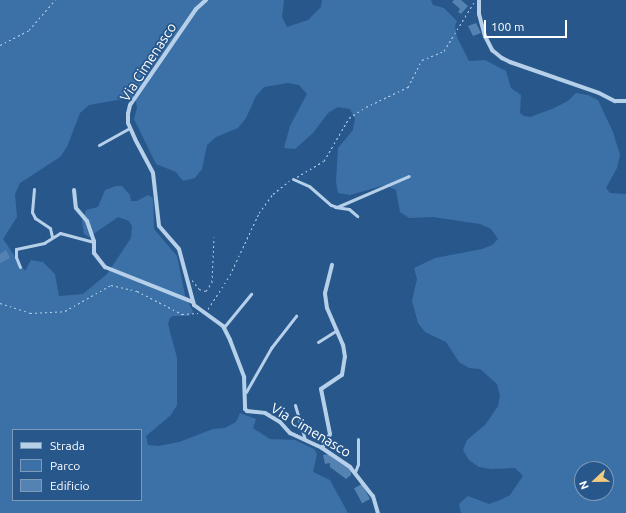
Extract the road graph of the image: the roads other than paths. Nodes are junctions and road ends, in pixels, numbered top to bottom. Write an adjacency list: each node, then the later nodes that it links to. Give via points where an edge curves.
1 (206, 0): 4 (street, Via Cimenasco, via 196,9 130,105)
2 (479, 0): 3 (street, via 484,36 492,50 502,58 615,101)
3 (626, 101)
4 (130, 128): 5 (lane); 17 (street, Via Cimenasco, via 153,173 159,226 179,249)
5 (99, 145)
6 (410, 176): 10 (lane, via 337,207)
7 (293, 179): 10 (lane, via 308,186)
8 (34, 189): 12 (lane, via 32,212 35,218 50,228)
9 (74, 190): 13 (street, via 76,208 87,220)
10 (334, 206): 11 (lane, via 338,209 349,209)
11 (357, 216)
12 (52, 237): 13 (lane, via 60,232); 15 (lane, via 44,243 16,249)
13 (93, 242): 17 (street, via 97,258 113,272)
14 (332, 264): 20 (street, via 325,292)
15 (20, 267)
16 (251, 294): 19 (lane)
17 (193, 302): 19 (street)
18 (296, 316): 22 (lane, via 271,348)
19 (224, 327): 22 (street, Via Cimenasco, via 244,377)
20 (337, 330): 21 (lane); 26 (street, via 344,345 344,367 342,375 321,389 330,434)
21 (318, 342)
22 (246, 392): 25 (street, Via Cimenasco, via 243,405 247,411 264,413 280,422 290,433)
23 (295, 405): 25 (lane)
24 (358, 438): 27 (lane, via 358,464)
25 (305, 440): 26 (street, Via Cimenasco)
26 (322, 448): 27 (street, Via Cimenasco)
27 (355, 472): 28 (street, Via Cimenasco, via 373,496)
28 (378, 513)

